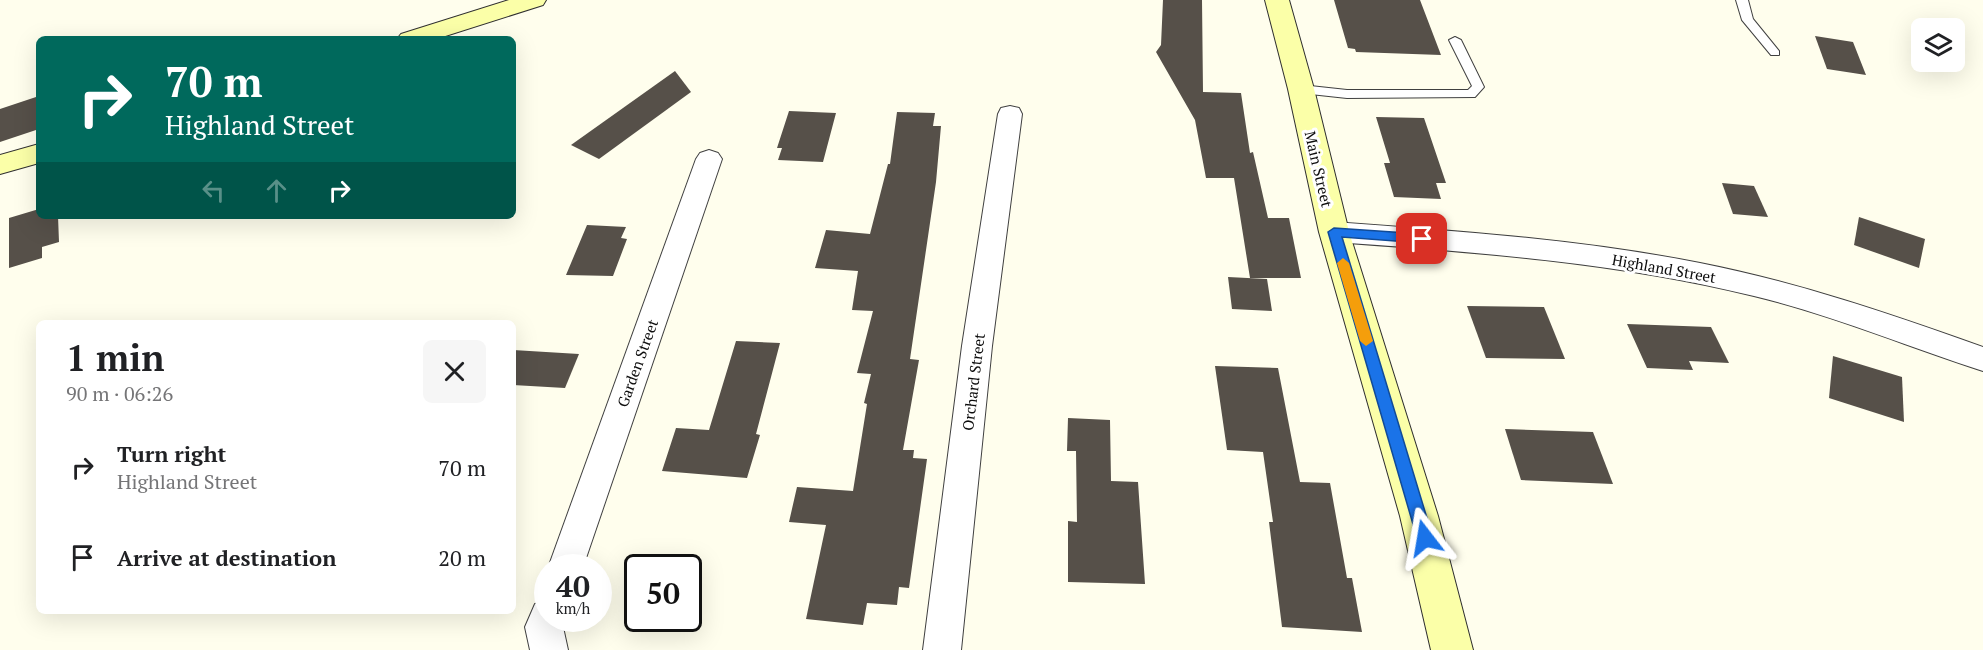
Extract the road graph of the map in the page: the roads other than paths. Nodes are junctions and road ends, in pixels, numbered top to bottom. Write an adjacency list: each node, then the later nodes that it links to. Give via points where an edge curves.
1 (534, 0): 4 (main road)
2 (1277, 0): 7 (main road, Main Street)
3 (1742, 0): 6 (lane, via 1748,20)
4 (420, 36)
5 (1455, 40): 7 (lane, via 1478,87 1471,94 1347,94)
6 (1775, 53)
7 (1301, 89): 12 (main road, Main Street)
8 (1010, 114): 15 (street, Orchard Street, via 977,346)
9 (36, 154): 11 (main road)
10 (709, 159): 14 (street, Garden Street)
11 (0, 165)
12 (1334, 232): 13 (street, Highland Street, via 1532,247 1661,266 1753,285 1846,311); 16 (main road, Main Street, via 1419,516)
13 (1983, 359)
14 (570, 554)
15 (942, 650)
16 (1452, 650)

